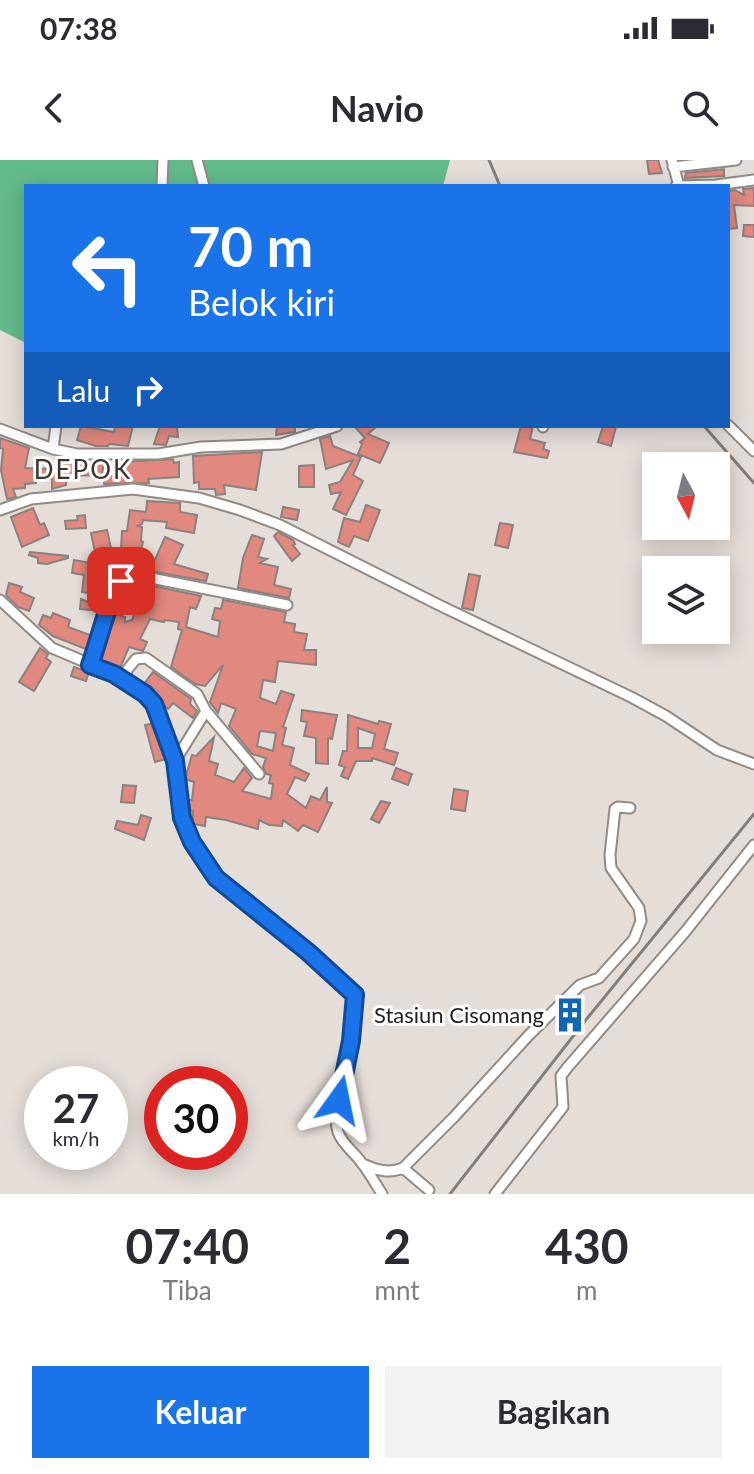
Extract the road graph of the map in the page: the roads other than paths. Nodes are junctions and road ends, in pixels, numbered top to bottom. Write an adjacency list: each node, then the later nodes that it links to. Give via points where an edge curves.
1 (163, 160): 6 (street)
2 (197, 160): 7 (street)
3 (736, 160): 4 (street)
4 (673, 164): 8 (street)
5 (754, 180): 9 (street)
6 (162, 184)
7 (203, 184)
8 (677, 184)
9 (724, 184)
10 (730, 427): 15 (street)
11 (56, 428): 14 (street)
12 (331, 428): 14 (street, via 281,444 158,454)
13 (0, 429): 14 (street)
14 (53, 449)
15 (754, 451)
16 (0, 510): 23 (street, via 31,499 133,489 199,498 249,513 619,691 717,750)
17 (0, 600): 19 (street, via 52,648)
18 (287, 605): 19 (street, via 151,578 121,581 114,588)
19 (90, 665): 20 (street)
20 (125, 681): 21 (street, via 136,659 146,658 197,694); 22 (street, via 154,704)
21 (206, 711): 22 (street); 24 (street)
22 (175, 761): 27 (street, via 182,818 216,878 355,995 336,1120 341,1138)
23 (754, 764)
24 (259, 774)
25 (630, 808): 28 (street, via 615,809 610,855 611,868 639,908 641,921 634,939 599,978 580,985 529,1035)
26 (754, 845): 31 (street, via 561,1076 563,1107)
27 (363, 1164): 28 (street, via 394,1172); 30 (street)
28 (403, 1168): 29 (street)
29 (429, 1190)
30 (382, 1194)
31 (495, 1194)

